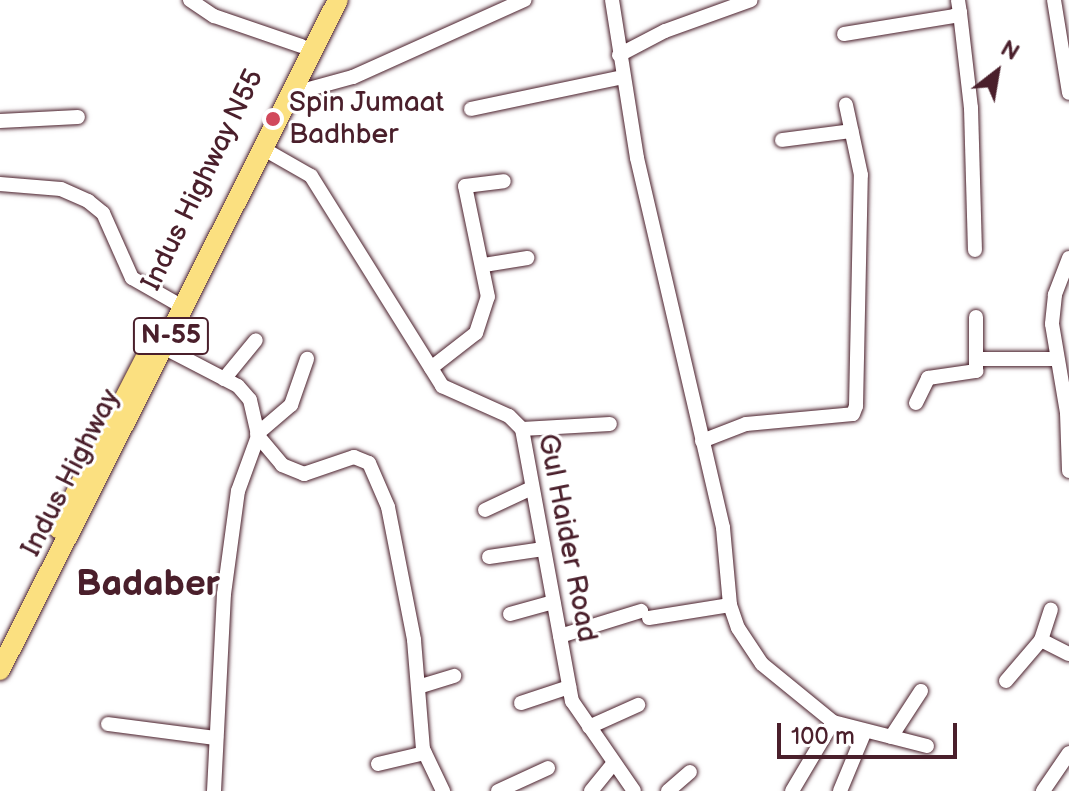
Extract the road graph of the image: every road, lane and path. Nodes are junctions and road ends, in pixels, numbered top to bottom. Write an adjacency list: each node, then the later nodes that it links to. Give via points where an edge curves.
1 (190, 0): 10 (street, via 214,16)
2 (326, 0): 10 (highway, Indus Highway N55 / N-55)
3 (338, 0): 14 (highway, Indus Highway / N-55)
4 (524, 0): 14 (street, via 353,77)
5 (612, 0): 11 (street)
6 (751, 0): 11 (street, via 665,31)
7 (1054, 0): 13 (street)
8 (959, 6): 9 (street); 24 (street, via 971,108)
9 (844, 34)
10 (301, 46): 28 (highway, Indus Highway N55 / N-55)
11 (619, 55): 12 (street)
12 (623, 77): 16 (street); 41 (street)
13 (1069, 93)
14 (287, 95): 21 (highway, Indus Highway / N-55)
15 (846, 105): 19 (street)
16 (471, 109)
17 (78, 117): 18 (street)
18 (0, 121)
19 (851, 131): 20 (street); 41 (street, via 861,175 853,414 746,424)
20 (782, 140)
21 (262, 148): 31 (highway, Indus Highway / N-55); 35 (street, Gul Haider Road, via 311,176)
22 (504, 181): 27 (street, via 465,186)
23 (0, 184): 28 (street, via 61,189 88,201 103,213 132,278)
24 (975, 250)
25 (527, 258): 27 (street)
26 (1069, 258): 34 (street, via 1055,295)
27 (484, 265): 35 (street, via 488,297 476,333)
28 (174, 302): 53 (highway, Indus Highway N55 / N-55)
29 (976, 317): 33 (street)
30 (256, 340): 36 (street)
31 (165, 348): 36 (street); 55 (highway, Indus Highway / N-55)
32 (307, 359): 40 (street, via 291,405)
33 (977, 359): 34 (street); 37 (street, via 973,374 924,381)
34 (1057, 359): 42 (street, via 1067,413)
35 (431, 368): 39 (street, Gul Haider Road, via 442,386 509,416)
36 (224, 379): 40 (street, via 250,400)
37 (916, 403)
38 (610, 424): 39 (street)
39 (522, 429): 43 (street, Gul Haider Road)
40 (257, 435): 58 (street, via 282,465 304,474 354,457 369,463 388,507); 68 (street, via 238,491 230,550)
41 (702, 441): 48 (street, via 723,528)
42 (1069, 471)
43 (532, 488): 44 (street); 45 (street, Gul Haider Road)
44 (485, 510)
45 (543, 549): 46 (street); 47 (street, Gul Haider Road)
46 (489, 557)
47 (553, 602): 50 (street); 51 (street, Gul Haider Road)
48 (730, 605): 51 (street, via 645,615); 63 (street, via 762,664)
49 (1051, 610): 52 (street)
50 (510, 614)
51 (560, 636): 59 (street, Gul Haider Road)
52 (1041, 640): 54 (street); 57 (street)
53 (0, 642)
54 (1069, 654)
55 (0, 670)
56 (454, 676): 58 (street)
57 (1006, 681)
58 (418, 687): 70 (street)
59 (569, 687): 61 (street); 65 (street, Gul Haider Road)
60 (921, 691): 67 (street)
61 (521, 703)
62 (638, 705): 65 (street)
63 (833, 722): 66 (street); 82 (street)
64 (108, 724): 68 (street)
65 (589, 727): 73 (street, Gul Haider Road)
66 (865, 731): 67 (street); 83 (street)
67 (891, 737): 69 (street)
68 (216, 738): 76 (street)
69 (927, 746)
70 (425, 753): 72 (street); 77 (street)
71 (1069, 753): 84 (street)
72 (378, 764)
73 (613, 764): 79 (street); 80 (street, Gul Haider Road)
74 (548, 768): 78 (street)
75 (690, 772): 81 (street)
76 (214, 791)
77 (443, 791)
78 (498, 791)
79 (591, 791)
80 (634, 791)
81 (668, 791)
82 (792, 791)
83 (840, 791)
84 (1043, 791)

